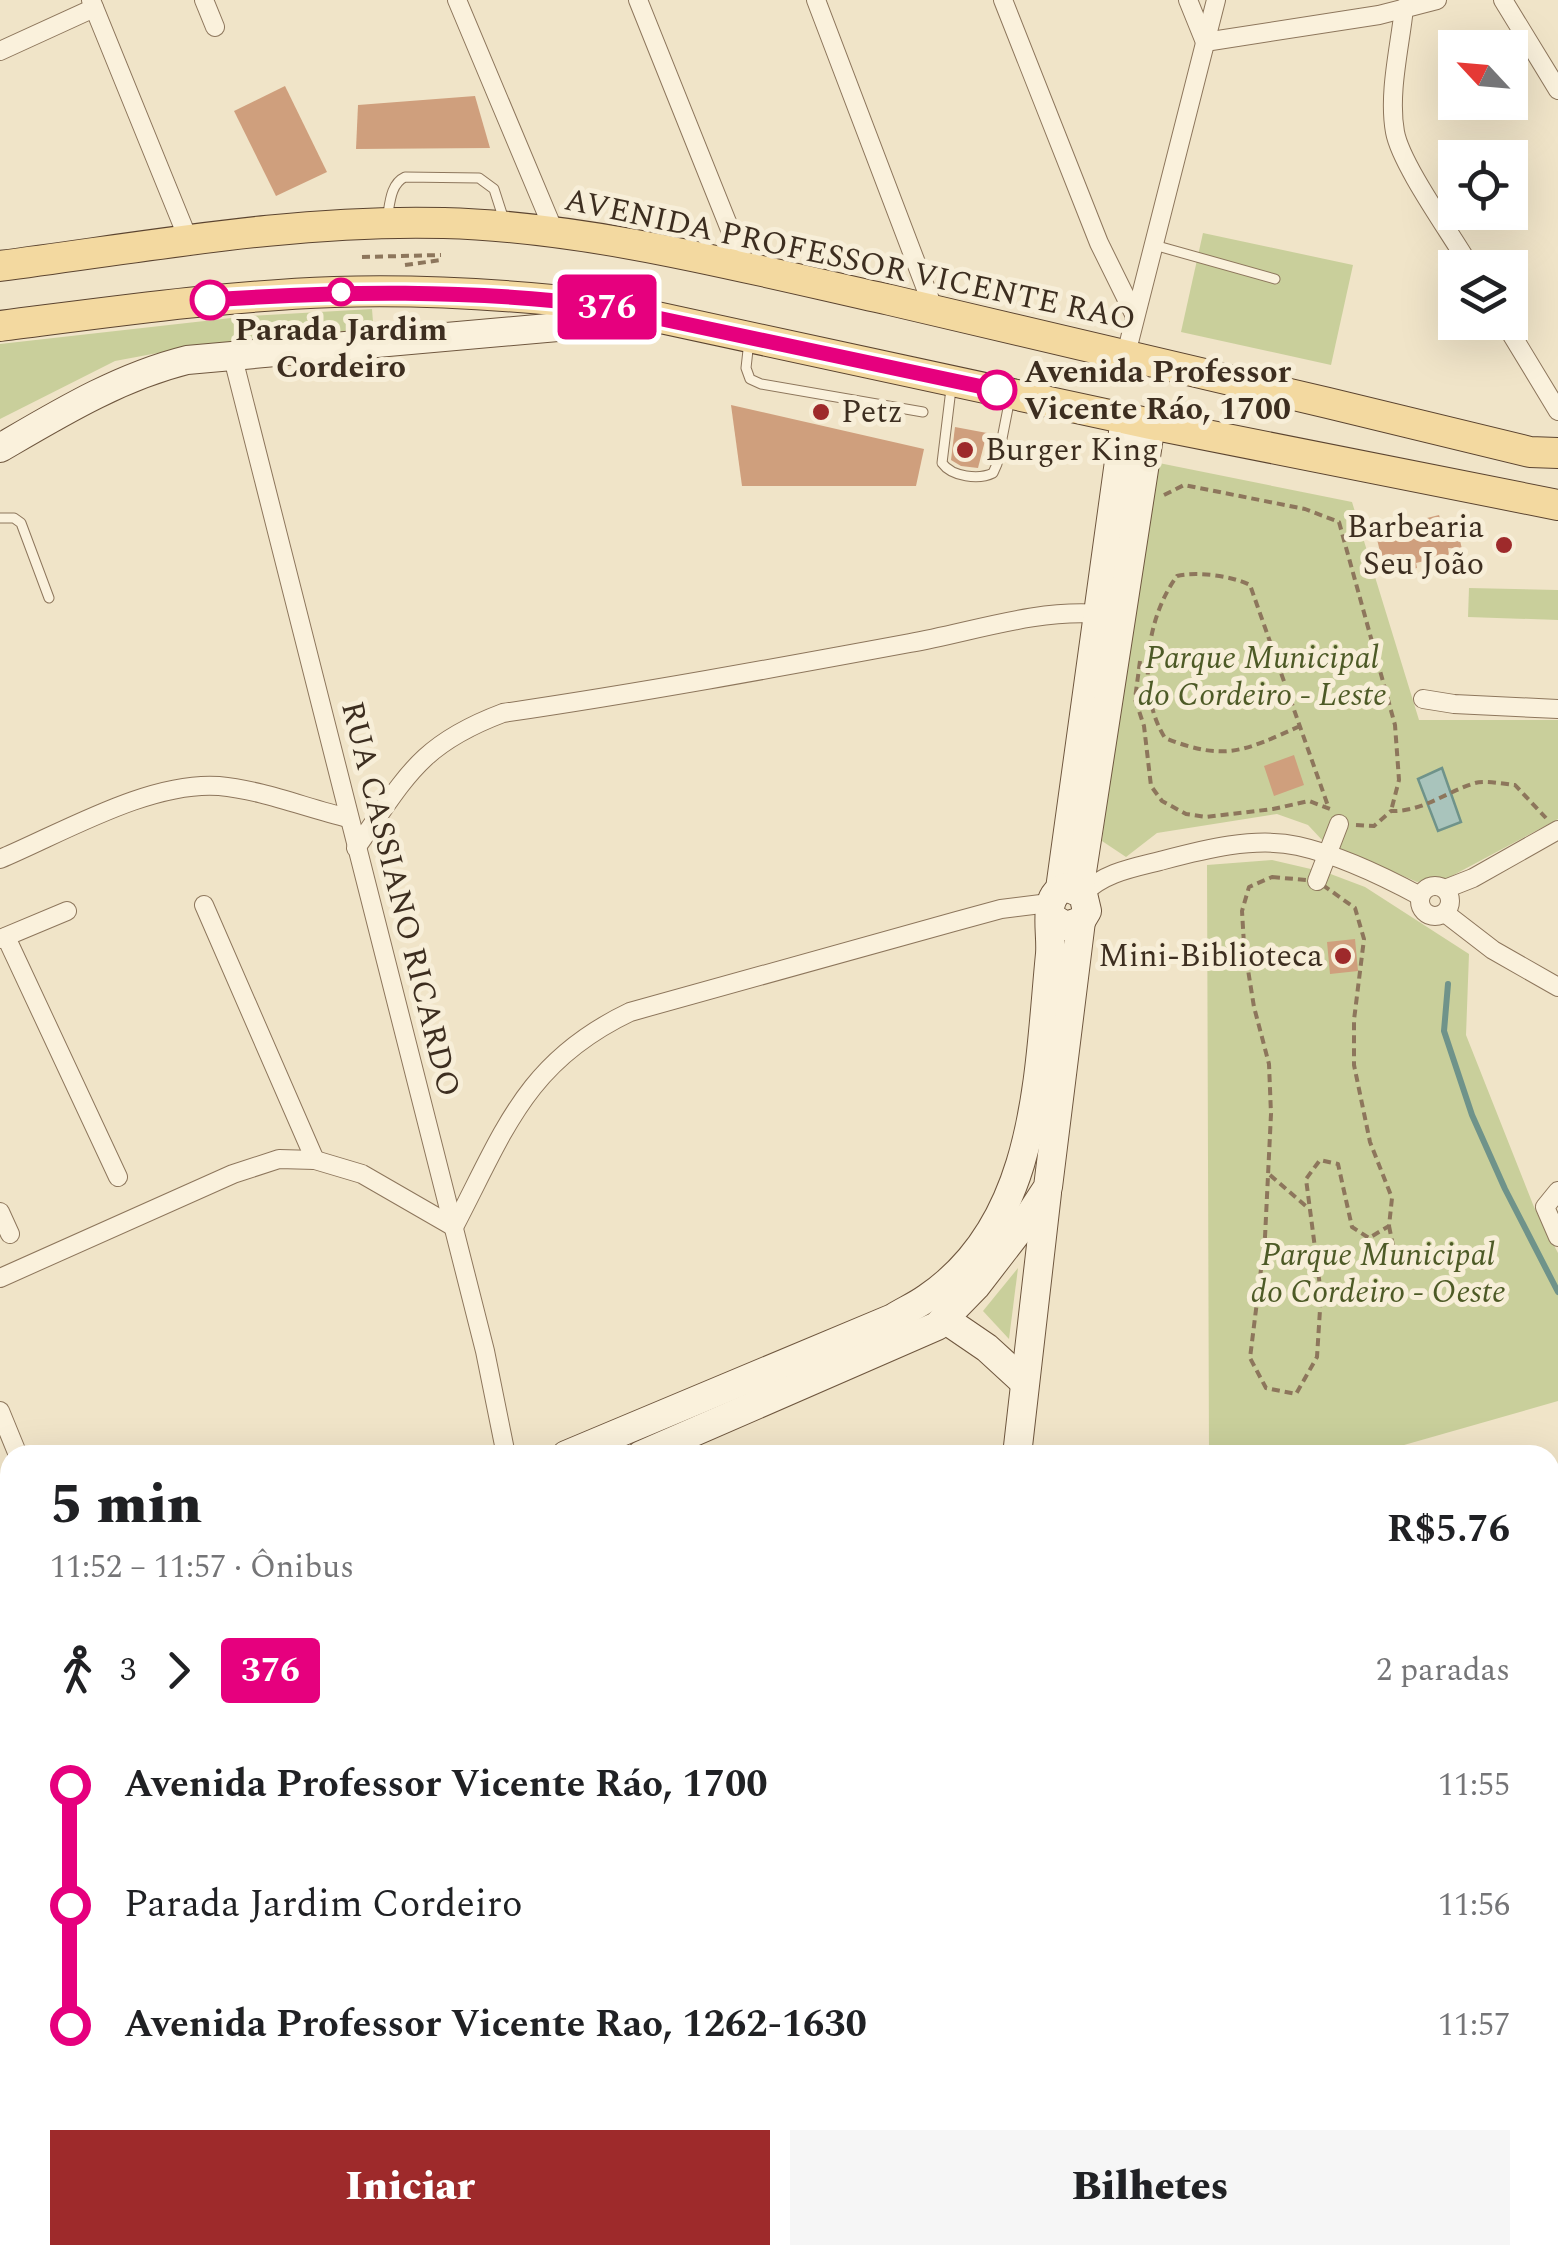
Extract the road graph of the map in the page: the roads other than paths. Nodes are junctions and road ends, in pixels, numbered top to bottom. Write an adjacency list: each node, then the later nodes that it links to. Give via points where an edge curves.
1 (204, 0): 13 (street)
2 (457, 0): 19 (street)
3 (638, 0): 24 (street)
4 (816, 0): 26 (street)
5 (1003, 0): 27 (street, via 1099,244)
6 (1188, 0): 14 (street)
7 (1216, 0): 14 (street)
8 (1438, 0): 12 (street)
9 (1503, 0): 16 (street)
10 (92, 4): 15 (street); 20 (street)
11 (1376, 7): 12 (street); 14 (street)
12 (1404, 8): 22 (street, via 1395,132)
13 (214, 26)
14 (1206, 42): 21 (street)
15 (0, 51)
16 (1558, 90)
17 (386, 224): 18 (main road, AVENIDA PROFESSOR VICENTE RAO); 18 (lane, via 398,180 479,178 494,189); 20 (main road, AVENIDA PROFESSOR VICENTE RAO)
18 (507, 228): 19 (main road, AVENIDA PROFESSOR VICENTE RAO)
19 (554, 232): 24 (main road, AVENIDA PROFESSOR VICENTE RAO)
20 (189, 241): 23 (main road, AVENIDA PROFESSOR VICENTE RAO)
21 (1154, 245): 25 (lane); 27 (street)
22 (1460, 250)
23 (0, 266)
24 (745, 267): 26 (main road, AVENIDA PROFESSOR VICENTE RAO)
25 (1275, 279)
26 (934, 310): 32 (main road, AVENIDA PROFESSOR VICENTE RAO)
27 (1136, 316): 32 (street)
28 (655, 318): 29 (main road, via 540,298 339,292 194,301); 30 (main road); 33 (street)
29 (0, 326)
30 (750, 338): 34 (main road); 37 (lane, via 746,368 761,384)
31 (1515, 340): 36 (street)
32 (1126, 354): 40 (main road, AVENIDA PROFESSOR VICENTE RAO, via 1530,452)
33 (233, 358): 39 (street, via 148,370); 47 (street, RUA CASSIANO RICARDO)
34 (952, 381): 35 (main road); 35 (lane, via 942,463 952,472 984,478 994,473)
35 (1011, 394): 38 (main road)
36 (1558, 411)
37 (924, 412)
38 (1138, 421): 41 (main road); 44 (street); 56 (street)
39 (0, 448)
40 (1558, 453)
41 (1557, 506)
42 (0, 518): 43 (lane, via 21,524)
43 (49, 598)
44 (1099, 614): 50 (street, via 1038,618 503,713 466,728 417,762); 56 (street)
45 (1423, 699): 46 (street)
46 (1558, 709)
47 (348, 818): 50 (street, RUA CASSIANO RICARDO); 52 (street, via 230,788 196,786 127,804)
48 (1339, 824): 51 (street)
49 (1557, 831): 54 (street)
50 (356, 848): 67 (street, RUA CASSIANO RICARDO)
51 (1327, 854): 53 (street); 55 (street); 56 (street, via 1296,845 1231,846 1104,878)
52 (0, 859)
53 (1318, 881)
54 (1445, 889): 55 (street, via 1431,886); 59 (street)
55 (1420, 896): 59 (street, via 1426,914)
56 (1067, 903): 64 (street, via 1066,1056); 67 (street, via 972,916 606,1024 538,1078 505,1126); 72 (street, via 1014,1186 980,1246)
57 (204, 905): 62 (street)
58 (67, 910): 60 (street)
59 (1445, 913): 61 (street)
60 (3, 938): 63 (street)
61 (1558, 987)
62 (315, 1160): 67 (street, via 362,1174); 70 (street, via 279,1159 233,1174)
63 (118, 1178)
64 (1048, 1186): 71 (street); 74 (street)
65 (1558, 1191): 69 (street, via 1545,1207)
66 (0, 1212): 68 (street)
67 (454, 1227): 77 (street, RUA CASSIANO RICARDO)
68 (10, 1234)
69 (1558, 1238)
70 (0, 1278)
71 (946, 1320): 72 (street); 74 (street)
72 (900, 1329): 73 (street)
73 (862, 1346): 78 (street); 79 (street)
74 (1024, 1382): 80 (street)
75 (0, 1411): 76 (street)
76 (14, 1445)
77 (504, 1445)
78 (593, 1445)
79 (661, 1445)
80 (1017, 1445)

